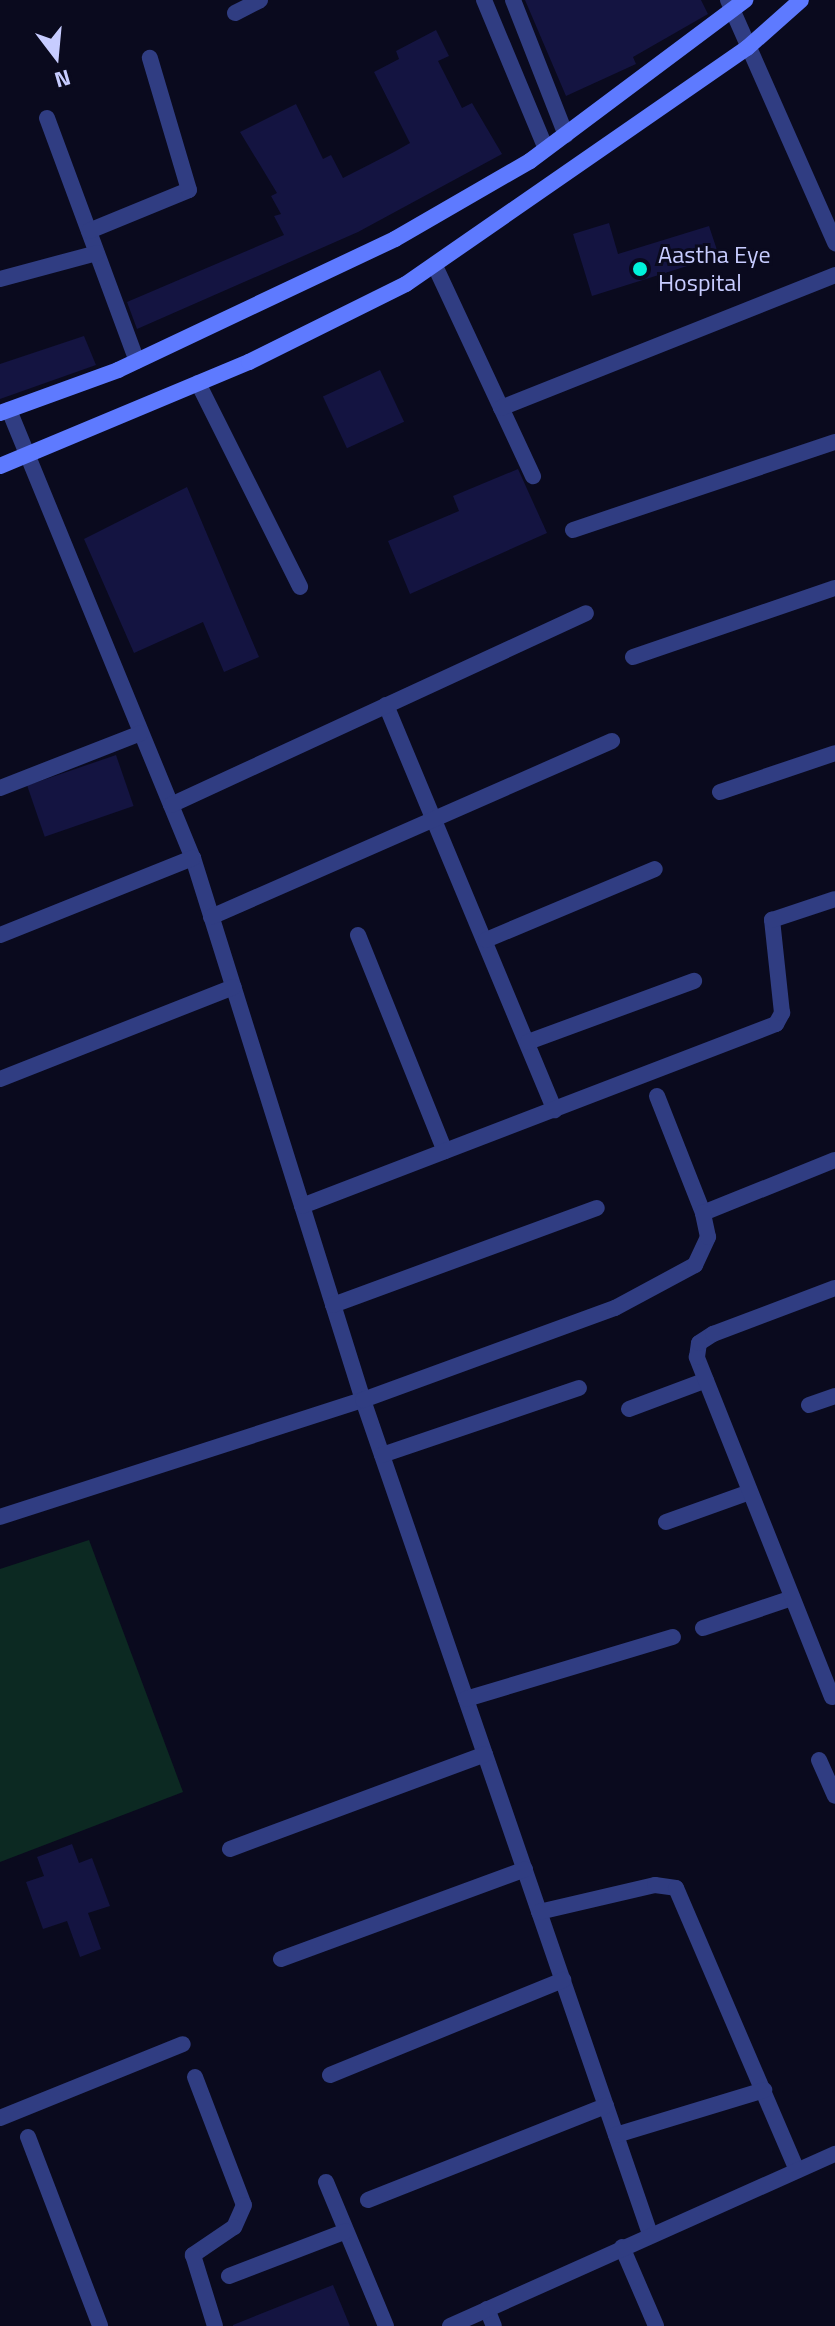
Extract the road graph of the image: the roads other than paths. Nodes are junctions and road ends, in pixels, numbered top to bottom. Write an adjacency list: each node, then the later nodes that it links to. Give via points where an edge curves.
1 (260, 0): 6 (street)
2 (484, 0): 11 (street)
3 (513, 0): 10 (street)
4 (801, 0): 7 (street)
5 (735, 4): 7 (street); 10 (street)
6 (235, 13)
7 (747, 48): 13 (street); 15 (street)
8 (150, 58): 12 (street, via 189,190)
9 (47, 118): 12 (street)
10 (566, 135): 11 (street)
11 (546, 149): 18 (street, via 395,239)
12 (89, 231): 14 (street)
13 (835, 243)
14 (97, 253): 17 (street); 18 (street)
15 (435, 266): 19 (street); 20 (street)
16 (835, 275): 20 (street)
17 (0, 279)
18 (137, 361): 21 (street)
19 (198, 383): 23 (street); 27 (street)
20 (501, 408): 25 (street)
21 (4, 412): 23 (street)
22 (835, 442): 26 (street)
23 (24, 458): 24 (street); 32 (street)
24 (0, 466)
25 (533, 476)
26 (573, 530)
27 (300, 587)
28 (835, 588): 30 (street)
29 (586, 613): 31 (street)
30 (633, 657)
31 (386, 705): 37 (street); 38 (street)
32 (141, 733): 35 (street); 37 (street)
33 (612, 741): 38 (street)
34 (835, 753): 36 (street)
35 (0, 788)
36 (720, 792)
37 (171, 805): 39 (street)
38 (437, 820): 42 (street); 45 (street)
39 (193, 858): 42 (street); 43 (street)
40 (655, 869): 45 (street)
41 (835, 899): 51 (street, via 772,920 782,1013 776,1024)
42 (211, 917): 47 (street)
43 (0, 935)
44 (358, 935): 52 (street)
45 (486, 940): 48 (street)
46 (694, 981): 48 (street)
47 (233, 987): 49 (street); 54 (street)
48 (528, 1042): 51 (street)
49 (0, 1079)
50 (657, 1096): 56 (street)
51 (555, 1110): 52 (street)
52 (445, 1151): 54 (street)
53 (835, 1160): 56 (street)
54 (302, 1206): 58 (street)
55 (597, 1208): 58 (street)
56 (703, 1213): 62 (street, via 704,1253 665,1286)
57 (835, 1288): 59 (street, via 699,1343)
58 (333, 1305): 62 (street)
59 (706, 1380): 64 (street); 66 (street)
60 (579, 1388): 65 (street)
61 (835, 1396): 63 (street)
62 (363, 1400): 65 (street); 67 (street)
63 (809, 1405)
64 (629, 1409)
65 (382, 1455): 73 (street)
66 (750, 1492): 68 (street); 69 (street)
67 (0, 1517)
68 (666, 1522)
69 (792, 1598): 70 (street); 72 (street)
70 (703, 1628)
71 (673, 1637): 73 (street)
72 (832, 1697)
73 (466, 1699): 74 (street)
74 (485, 1754): 77 (street); 78 (street)
75 (819, 1760): 76 (street)
76 (835, 1796)
77 (230, 1849)
78 (525, 1869): 79 (street); 80 (street)
79 (539, 1912): 81 (street); 85 (street, via 655,1885 676,1888)
80 (281, 1959)
81 (563, 1980): 83 (street); 86 (street)
82 (183, 2044): 87 (street)
83 (330, 2075)
84 (195, 2077): 100 (street, via 244,2205 234,2227 193,2255)
85 (764, 2090): 88 (street); 91 (street)
86 (606, 2106): 88 (street); 93 (street)
87 (0, 2118)
88 (616, 2135): 95 (street)
89 (28, 2137): 99 (street)
90 (835, 2154): 91 (street)
91 (797, 2170): 95 (street)
92 (326, 2182): 94 (street)
93 (368, 2200)
94 (346, 2231): 97 (street); 101 (street)
95 (650, 2234): 96 (street)
96 (622, 2247): 98 (street); 104 (street)
97 (229, 2276)
98 (487, 2309): 102 (street); 103 (street)
99 (100, 2326)
100 (215, 2326)
101 (386, 2326)
102 (450, 2326)
103 (494, 2326)
104 (656, 2326)

